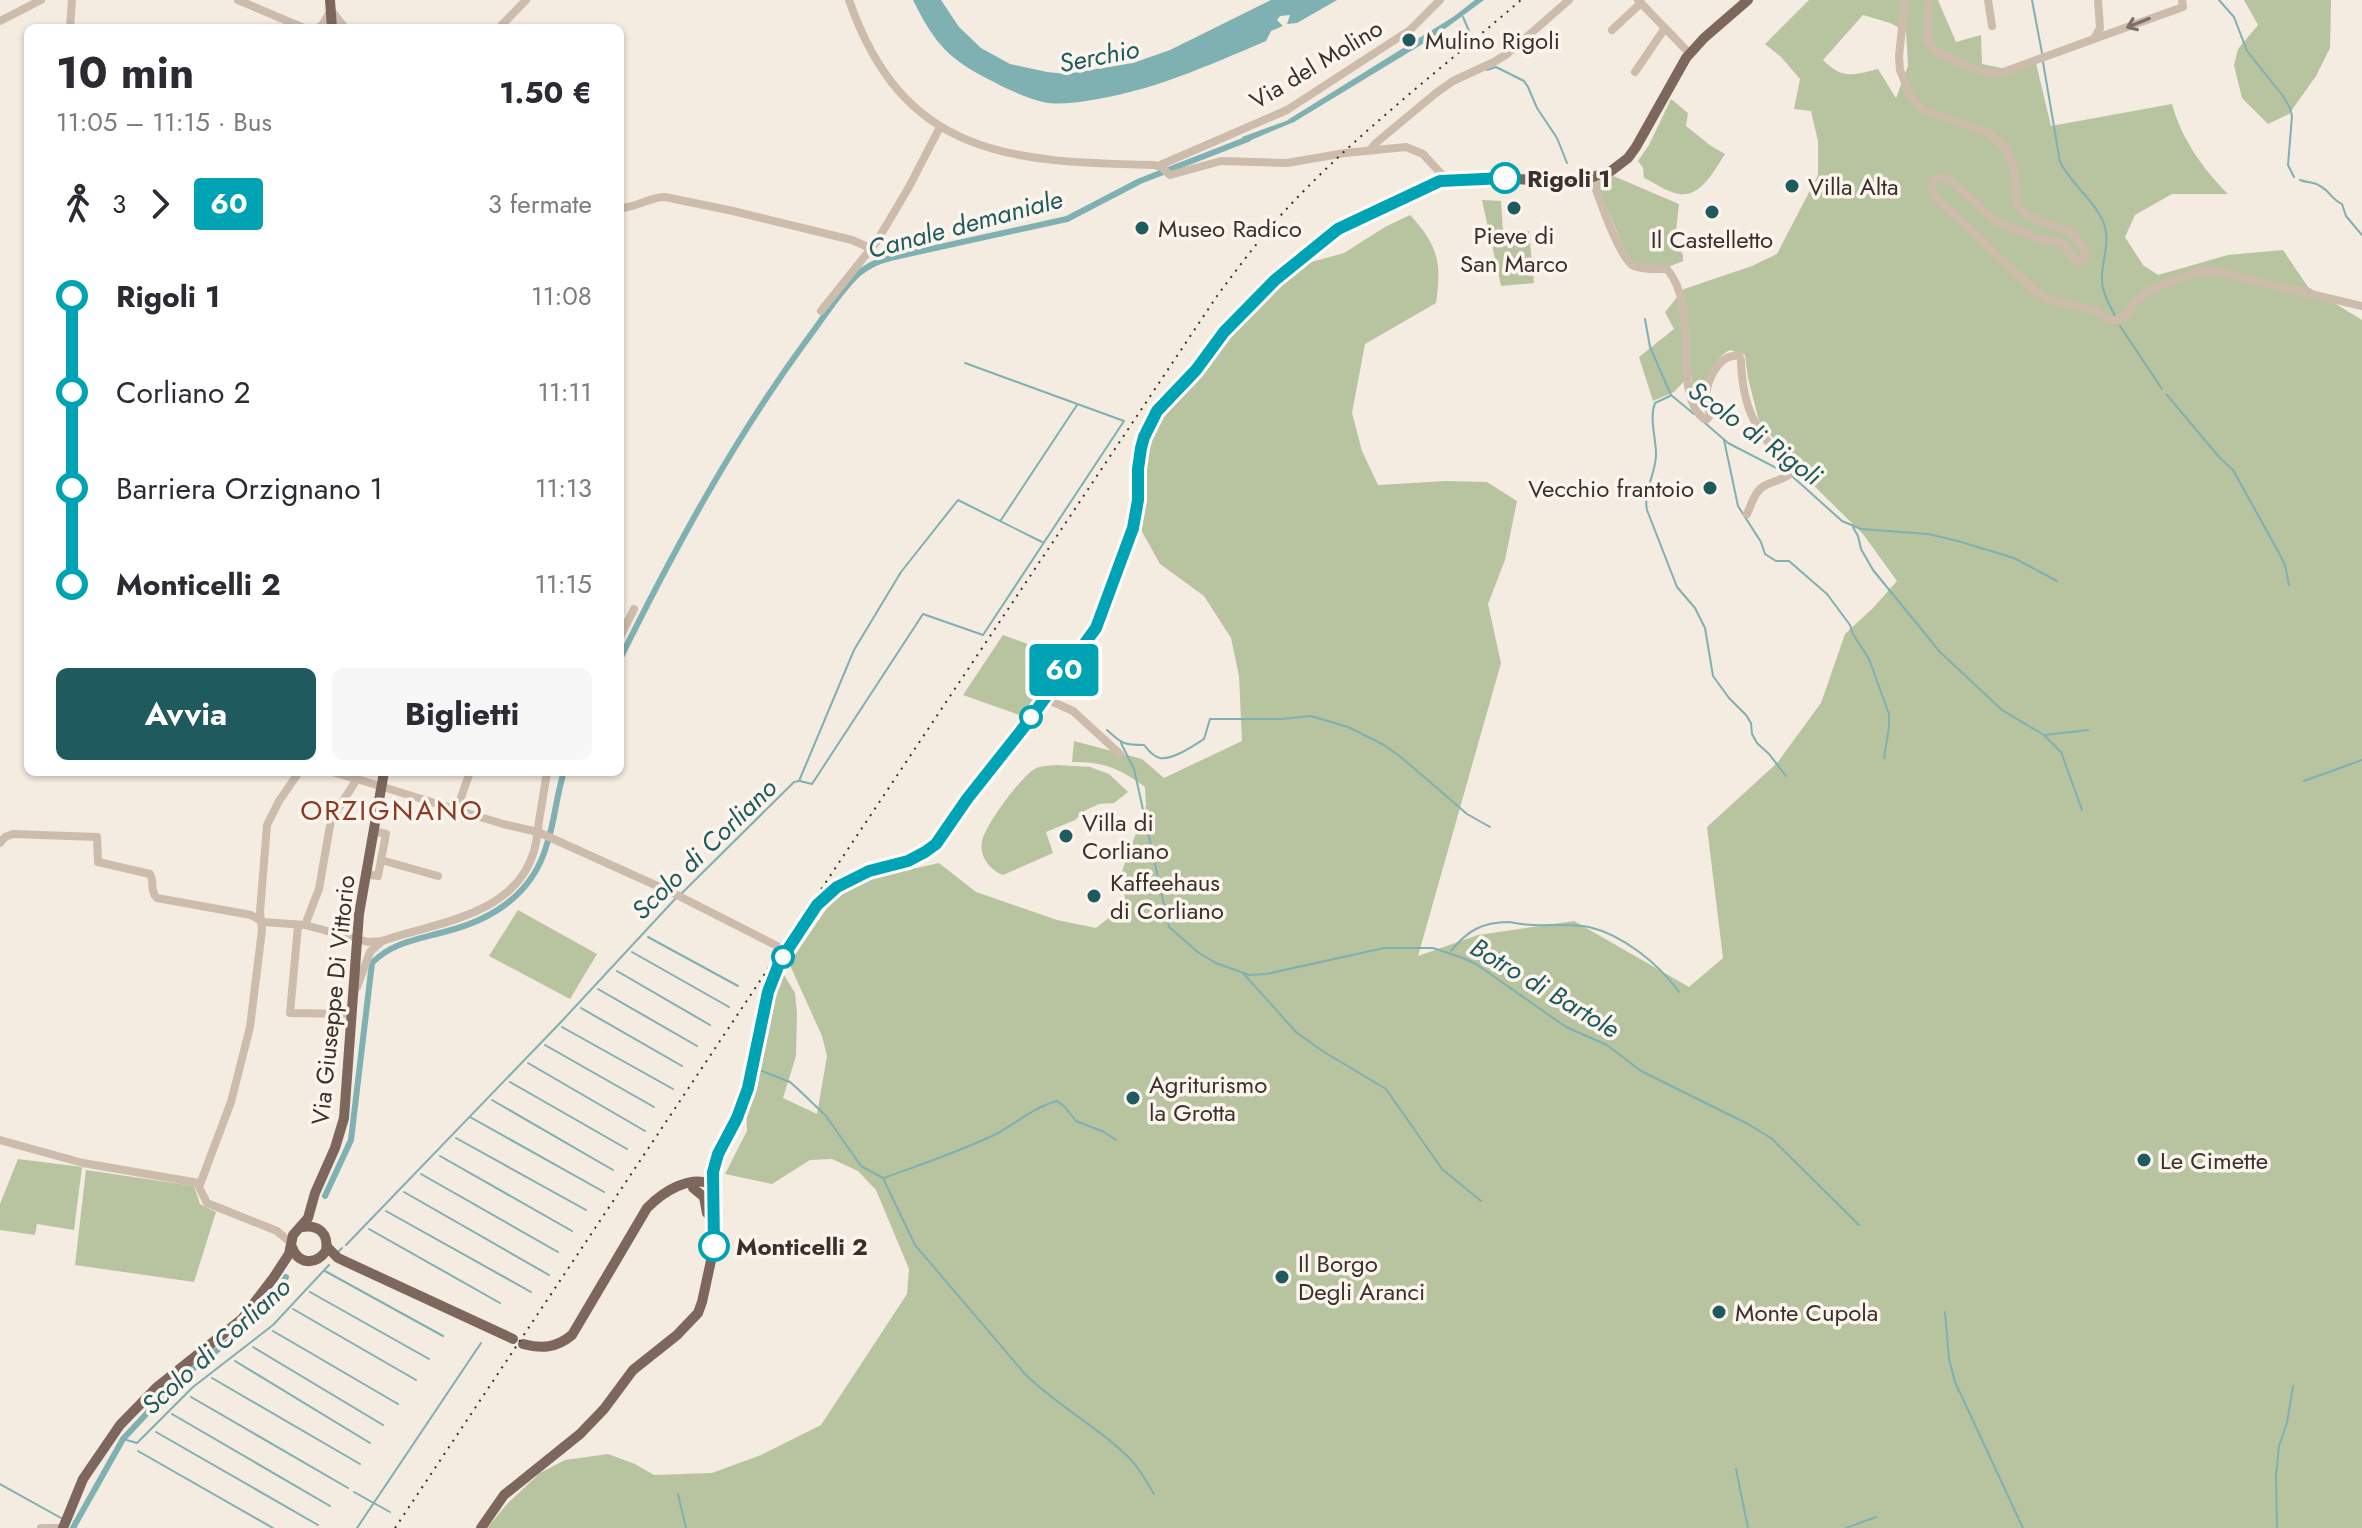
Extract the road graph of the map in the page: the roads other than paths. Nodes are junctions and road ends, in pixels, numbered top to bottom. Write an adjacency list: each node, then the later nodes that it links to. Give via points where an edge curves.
1 (41, 0): 16 (street)
2 (72, 0): 17 (street)
3 (238, 0): 18 (street)
4 (526, 0): 21 (street)
5 (849, 0): 28 (street, via 884,71 915,108)
6 (1440, 0): 30 (street, Via del Molino, via 1410,30 1287,110)
7 (1569, 0): 29 (street, via 1507,54 1453,81)
8 (1748, 0): 26 (main road)
9 (1905, 0): 35 (street, via 1899,56 1911,97 1923,110 1989,133 2005,148 2014,167 2021,210 2072,233 2085,249 2084,259 2075,260 2061,242 1997,222 1952,182 1937,177 1935,196 2034,290 2116,320 2150,290 2200,271)
10 (1929, 0): 25 (street, via 1927,39 1936,51 1985,72 2002,73)
11 (1988, 0): 22 (street)
12 (2098, 0): 25 (street, via 2100,28)
13 (1639, 1): 23 (street); 24 (street)
14 (2183, 3): 25 (street, one-way to 25)
15 (330, 5): 19 (street); 20 (street)
16 (0, 21)
17 (70, 24)
18 (295, 24)
19 (323, 24)
20 (342, 24)
21 (503, 24)
22 (1992, 26)
23 (1665, 28): 26 (street); 27 (street)
24 (1612, 30)
25 (2094, 39)
26 (1689, 53): 31 (main road, via 1631,154)
27 (1635, 72)
28 (940, 127): 30 (street, via 1021,156); 34 (street)
29 (1370, 150): 30 (street, via 1287,163 1221,161 1176,174); 32 (street, via 1415,150)
30 (1162, 169)
31 (1592, 178): 32 (main road, via 1568,183); 37 (street, via 1628,263 1670,273 1687,325 1689,393 1704,419 1710,415 1708,386 1723,358 1733,355 1741,360 1752,420 1791,473 1762,486)
32 (1446, 179): 40 (main road, via 1346,225 1282,273 1157,411 1141,448 1133,528 1101,618)
33 (624, 208): 34 (street, via 665,197)
34 (870, 248): 36 (street)
35 (2362, 306)
36 (821, 311)
37 (1747, 514)
38 (634, 609): 39 (street)
39 (624, 629)
40 (1044, 698): 41 (street, via 1073,711); 64 (main road, via 936,844 908,861 845,882 817,905 774,974 748,1088)
41 (1120, 754)
42 (296, 776): 56 (street, via 267,825)
43 (346, 776): 47 (street)
44 (383, 776): 48 (main road, Via Giuseppe Di Vittorio)
45 (469, 776): 49 (street)
46 (547, 776): 51 (street)
47 (357, 779): 48 (street); 57 (street, via 331,820 319,889)
48 (382, 786): 49 (street); 50 (main road, Via Giuseppe Di Vittorio)
49 (457, 809): 51 (street)
50 (373, 831): 53 (street, via 386,834); 54 (main road, Via Giuseppe Di Vittorio)
51 (546, 836): 58 (street, via 503,897 468,915); 60 (street)
52 (0, 843): 56 (street, via 13,834 97,837 98,862 150,874 157,898 251,915)
53 (381, 860): 54 (street, via 378,876); 55 (street)
54 (365, 874): 59 (main road, Via Giuseppe Di Vittorio)
55 (438, 876)
56 (263, 922): 57 (street); 65 (street, via 239,1076)
57 (302, 926): 59 (street); 62 (street, via 290,1013)
58 (382, 941): 59 (street); 61 (street)
59 (355, 943): 61 (street); 62 (main road, Via Giuseppe Di Vittorio)
60 (779, 947)
61 (370, 952): 62 (street)
62 (352, 1008): 68 (main road, Via Giuseppe Di Vittorio, via 344,1118)
63 (0, 1140): 65 (street, via 84,1163)
64 (717, 1157): 66 (main road); 67 (main road)
65 (199, 1183): 71 (street, via 207,1203)
66 (696, 1184): 67 (main road); 72 (main road); 77 (main road, via 671,1190 641,1216 572,1335 547,1347 518,1342)
67 (712, 1184): 72 (main road)
68 (311, 1206): 69 (main road); 70 (main road, Via Giuseppe Di Vittorio)
69 (318, 1228): 70 (main road); 74 (main road)
70 (299, 1229): 71 (street); 73 (main road)
71 (277, 1231): 73 (street)
72 (713, 1234): 81 (main road, via 702,1302 693,1320 633,1370 580,1434 504,1495)
73 (291, 1245): 76 (main road); 78 (main road)
74 (327, 1247): 75 (main road); 77 (main road)
75 (321, 1257): 76 (main road); 77 (main road)
76 (299, 1258): 78 (main road)
77 (338, 1258)
78 (283, 1264): 80 (main road, via 242,1319 156,1388 120,1425 83,1479)
79 (41, 1528): 80 (street)
80 (63, 1528)
81 (481, 1528)

